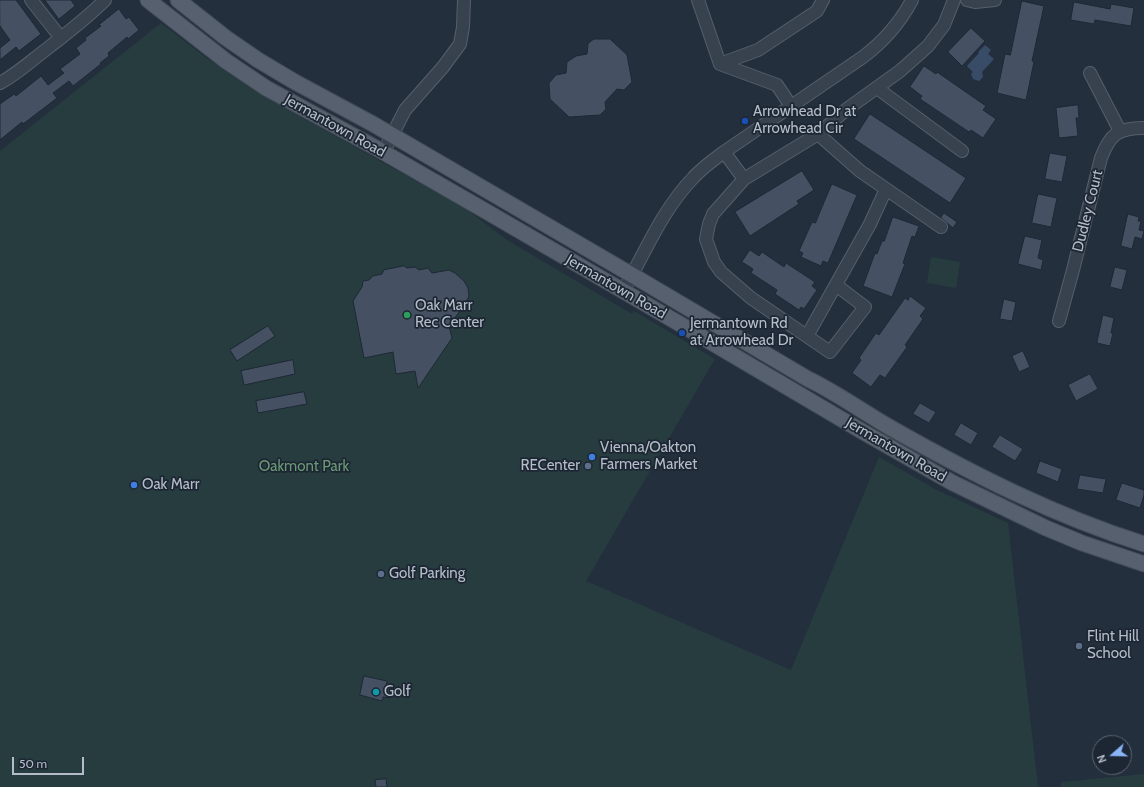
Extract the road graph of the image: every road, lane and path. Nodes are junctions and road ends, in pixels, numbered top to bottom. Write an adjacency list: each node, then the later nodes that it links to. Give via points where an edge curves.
1 (31, 0): 12 (street)
2 (105, 0): 12 (street)
3 (148, 0): 24 (main road, Jermantown Road, via 226,61 266,88)
4 (178, 0): 21 (main road, Jermantown Road, via 258,60)
5 (464, 0): 21 (street, via 460,44 405,110)
6 (698, 0): 13 (street)
7 (823, 0): 13 (street, via 817,11 758,50)
8 (912, 0): 17 (street, via 902,18 876,47)
9 (954, 0): 16 (street, via 944,25 928,46)
10 (967, 0): 11 (street)
11 (995, 0)
12 (60, 38): 15 (street)
13 (720, 64): 17 (street, via 777,85)
14 (1090, 73): 19 (street)
15 (0, 83)
16 (877, 88): 20 (street); 22 (street)
17 (791, 106): 23 (street)
18 (1144, 128): 19 (street, via 1130,128)
19 (1120, 132): 31 (street, Dudley Court, via 1111,139 1101,158)
20 (818, 134): 25 (street); 26 (street, via 860,171)
21 (392, 136): 24 (street); 28 (main road, Jermantown Road)
22 (962, 151)
23 (724, 152): 25 (street); 28 (street, via 704,167 680,192)
24 (383, 153): 30 (main road, Jermantown Road)
25 (744, 179): 32 (street, via 713,214 709,224 706,239 714,262 721,272 751,298)
26 (886, 189): 27 (street); 29 (street)
27 (941, 227)
28 (632, 275): 30 (street); 33 (main road, Jermantown Road, via 981,478 1093,527)
29 (836, 285): 32 (street); 32 (street, via 865,307 830,352)
30 (623, 291): 34 (main road, Jermantown Road, via 953,484 1046,528)
31 (1059, 321)
32 (807, 336)
33 (1144, 544)
34 (1144, 564)

